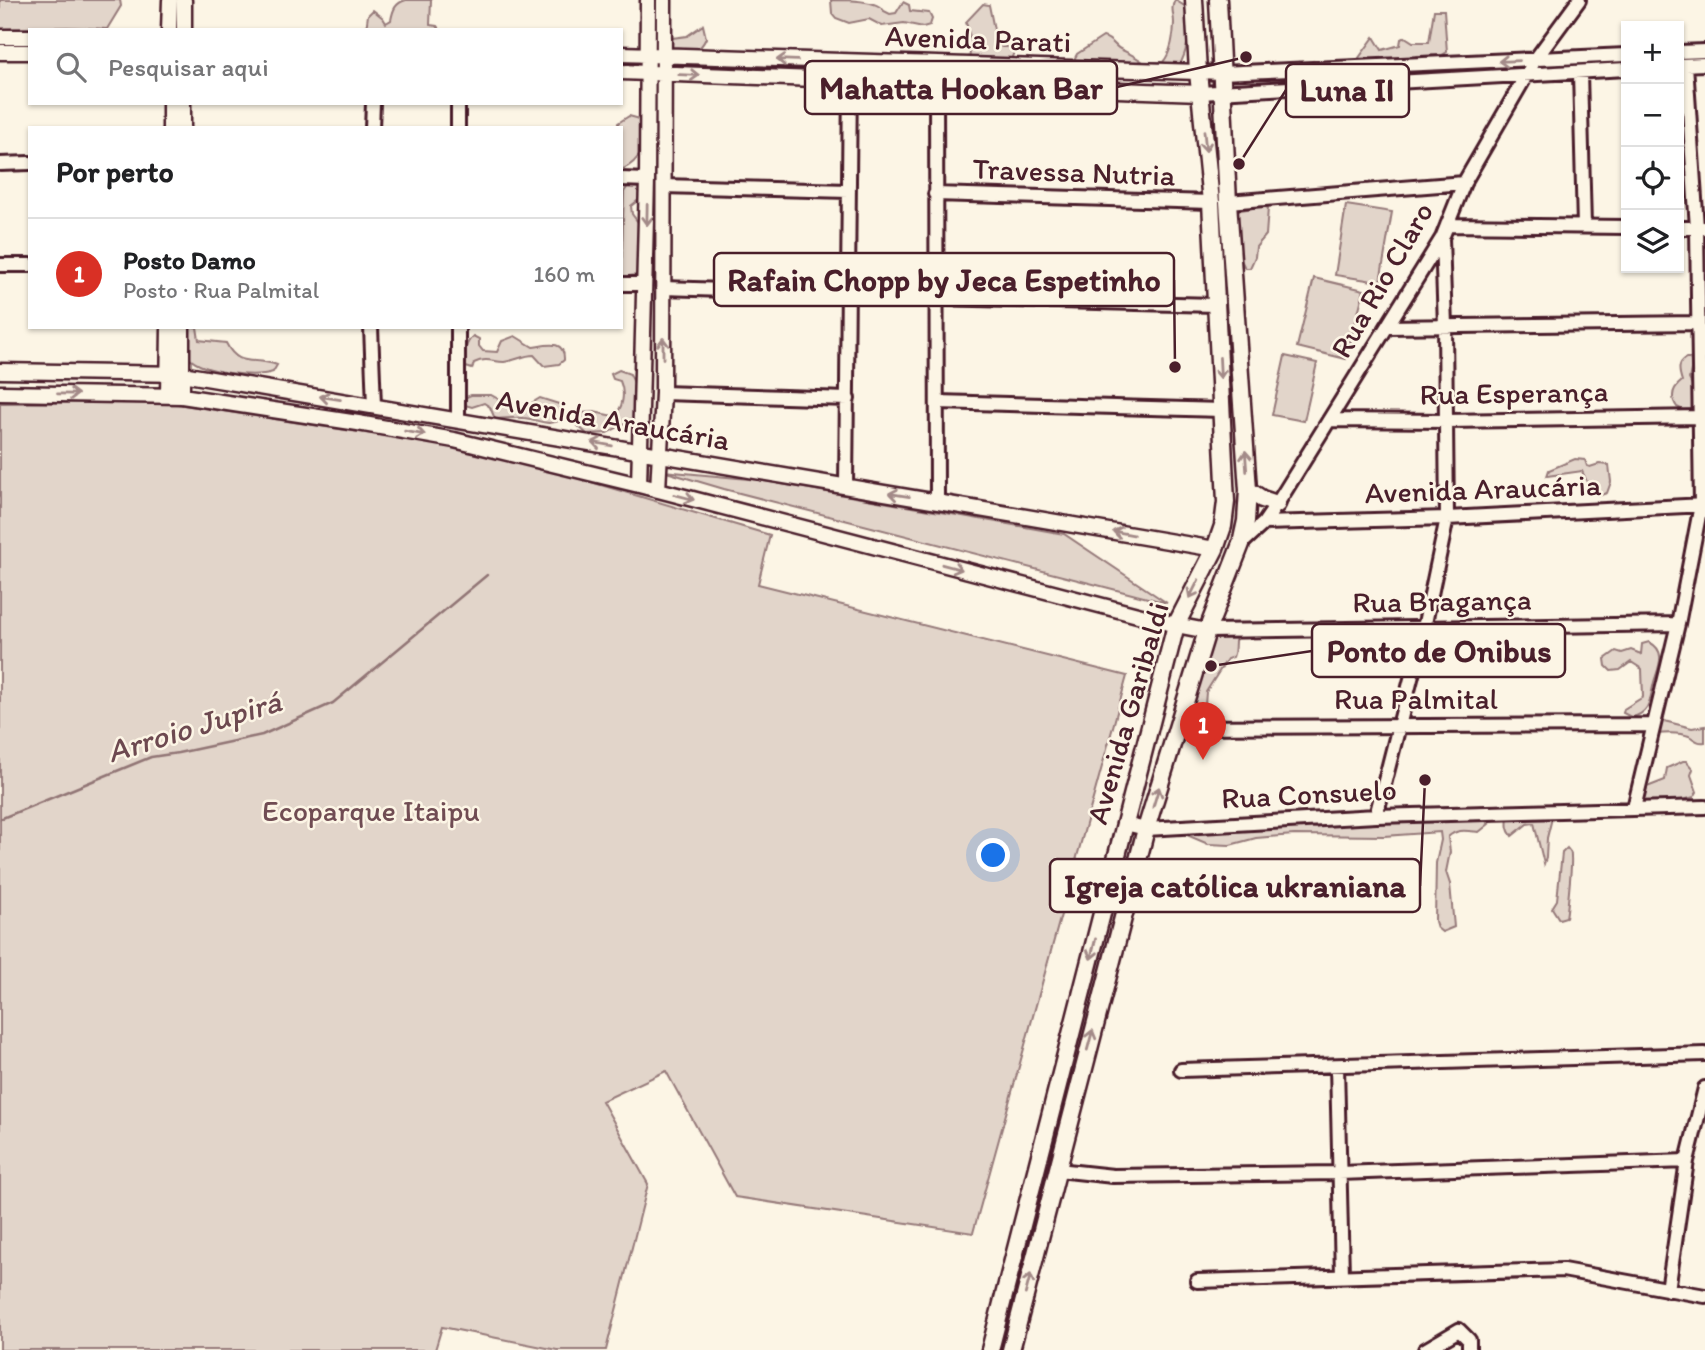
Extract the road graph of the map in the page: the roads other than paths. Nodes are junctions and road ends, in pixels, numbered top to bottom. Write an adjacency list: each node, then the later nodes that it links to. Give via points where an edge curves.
1 (170, 0): 8 (street)
2 (184, 0): 9 (street)
3 (648, 0): 18 (street)
4 (664, 0): 18 (street)
5 (1194, 0): 24 (main road, Avenida Garibaldi)
6 (1218, 0): 25 (main road, Avenida Garibaldi)
7 (1579, 0): 19 (street, Rua Rio Claro)
8 (169, 28)
9 (184, 28)
10 (0, 37): 11 (street)
11 (28, 37)
12 (1705, 51): 15 (street)
13 (0, 52): 14 (street)
14 (28, 52)
15 (1684, 52)
16 (623, 54): 18 (street, Avenida Parati)
17 (1621, 55): 19 (street, Avenida Parati)
18 (656, 56): 24 (street, Avenida Parati, one-way to 18); 27 (street)
19 (1535, 60): 25 (street, Avenida Parati, one-way to 25); 28 (street, Rua Rio Claro)
20 (1705, 64): 21 (street)
21 (1684, 65)
22 (1621, 69): 26 (street, Avenida Parati)
23 (623, 72): 27 (street, Avenida Parati)
24 (1198, 72): 25 (street, Avenida Parati); 32 (main road, Avenida Garibaldi)
25 (1220, 73): 33 (main road, Avenida Garibaldi)
26 (1580, 73): 28 (street, Avenida Parati); 52 (street)
27 (655, 74): 30 (street, Avenida Parati, one-way to 30); 45 (street); 47 (street)
28 (1529, 74): 33 (street, Avenida Parati); 46 (street, Rua Rio Claro)
29 (1684, 74): 54 (street)
30 (850, 80): 31 (street, Avenida Parati); 48 (street)
31 (936, 83): 32 (street, Avenida Parati); 49 (street)
32 (1200, 93): 33 (street, Avenida Parati); 50 (main road, Avenida Garibaldi, one-way to 50)
33 (1222, 93): 50 (main road, Avenida Garibaldi)
34 (170, 105): 38 (street)
35 (183, 105): 39 (street)
36 (373, 105): 40 (street)
37 (458, 105): 41 (street)
38 (170, 126)
39 (183, 126)
40 (372, 126)
41 (458, 126)
42 (0, 163): 43 (street)
43 (28, 163)
44 (623, 179): 45 (street)
45 (647, 180): 59 (street, one-way to 59)
46 (1464, 183): 50 (street, Travessa Nutria); 51 (street, Rua Rio Claro)
47 (663, 186): 48 (street); 60 (street)
48 (849, 191): 61 (street)
49 (935, 194): 50 (street, Travessa Nutria); 62 (street)
50 (1219, 202): 63 (main road, Avenida Garibaldi); 89 (main road, Avenida Garibaldi, one-way to 50)
51 (1447, 225): 52 (street); 55 (street, Rua Rio Claro)
52 (1584, 226): 53 (street)
53 (1621, 227)
54 (1701, 228): 64 (street)
55 (1442, 238): 65 (street); 66 (street, Rua Rio Claro)
56 (0, 265): 57 (street)
57 (28, 265)
58 (623, 284): 59 (street)
59 (645, 285): 84 (street)
60 (663, 288): 61 (street); 74 (street, one-way to 60)
61 (848, 294): 76 (street)
62 (936, 298): 63 (street); 77 (street)
63 (1216, 305): 79 (main road, Avenida Garibaldi, one-way to 79)
64 (1698, 323): 65 (street); 80 (street)
65 (1446, 326): 66 (street); 83 (street)
66 (1387, 327): 82 (street, Rua Rio Claro)
67 (169, 329): 72 (street)
68 (182, 329): 72 (street)
69 (371, 329): 78 (street)
70 (458, 329): 81 (street)
71 (0, 372): 72 (street, Avenida Araucária)
72 (175, 373): 75 (street); 78 (street, Avenida Araucária, one-way to 72)
73 (0, 393): 75 (street, Avenida Araucária, one-way to 75)
74 (663, 393): 76 (street); 85 (street)
75 (175, 395): 86 (street, Avenida Araucária, one-way to 86, via 454,440)
76 (848, 399): 87 (street)
77 (939, 402): 79 (street); 90 (street)
78 (374, 406): 81 (street, Avenida Araucária)
79 (1222, 410): 96 (main road, Avenida Garibaldi, via 1226,502)
80 (1700, 417): 83 (street, Rua Esperança); 92 (street)
81 (458, 419): 84 (street, Avenida Araucária, one-way to 81)
82 (1329, 420): 83 (street, Rua Esperança); 91 (street, Rua Rio Claro)
83 (1447, 421): 93 (street)
84 (641, 451): 85 (street, Avenida Araucária); 86 (street)
85 (660, 454): 87 (street, Avenida Araucária); 88 (street)
86 (639, 485): 88 (street, Avenida Araucária)
87 (846, 487): 90 (street, Avenida Araucária, one-way to 87)
88 (658, 490): 99 (street, Avenida Araucária, one-way to 99)
89 (1248, 490): 91 (main road); 95 (main road, Avenida Garibaldi)
90 (937, 501): 96 (street, Avenida Araucária, one-way to 90)
91 (1277, 505): 94 (street, Rua Rio Claro)
92 (1703, 505): 93 (street, Avenida Araucária); 98 (street)
93 (1447, 518): 94 (street, Avenida Araucária); 100 (street)
94 (1264, 523): 95 (street, Rua Rio Claro)
95 (1241, 544): 97 (main road, Avenida Garibaldi)
96 (1215, 549): 97 (main road); 99 (main road, Avenida Garibaldi, one-way to 99)
97 (1233, 566): 101 (main road, Avenida Garibaldi)
98 (1678, 624): 100 (street, Rua Bragança); 103 (street)
99 (1176, 625): 101 (street, Avenida Araucária); 108 (main road, Avenida Garibaldi)
100 (1424, 628): 101 (street, Rua Bragança); 102 (street)
101 (1207, 631): 104 (main road, Avenida Garibaldi)
102 (1400, 724): 103 (street, Rua Palmital); 104 (street, Rua Palmital); 107 (street)
103 (1653, 725): 106 (street)
104 (1178, 727): 109 (main road, Avenida Garibaldi, one-way to 104)
105 (1705, 807): 106 (street, Rua Consuelo)
106 (1634, 808): 107 (street, Rua Consuelo)
107 (1376, 816): 109 (street, Rua Consuelo)
108 (1125, 824): 109 (street, Rua Consuelo); 113 (main road, Avenida Garibaldi, one-way to 113)
109 (1146, 829): 114 (main road, Avenida Garibaldi, one-way to 109)
110 (1705, 1054): 111 (street)
111 (1337, 1066): 112 (street); 118 (street)
112 (1181, 1070)
113 (1062, 1074): 114 (main road); 123 (main road, Avenida Garibaldi)
114 (1080, 1079): 117 (main road, Avenida Garibaldi)
115 (1705, 1088): 116 (street)
116 (1687, 1161): 118 (street); 121 (street)
117 (1058, 1170): 118 (street, via 1113,1176); 124 (main road, Avenida Garibaldi, one-way to 117)
118 (1339, 1174): 119 (street)
119 (1342, 1275): 120 (street); 121 (street, via 1563,1270)
120 (1197, 1281)
121 (1668, 1290): 122 (street)
122 (1705, 1296)
123 (990, 1350)
124 (1011, 1350)
125 (1425, 1350): 126 (street, via 1459,1330 1469,1340)
126 (1469, 1350)

